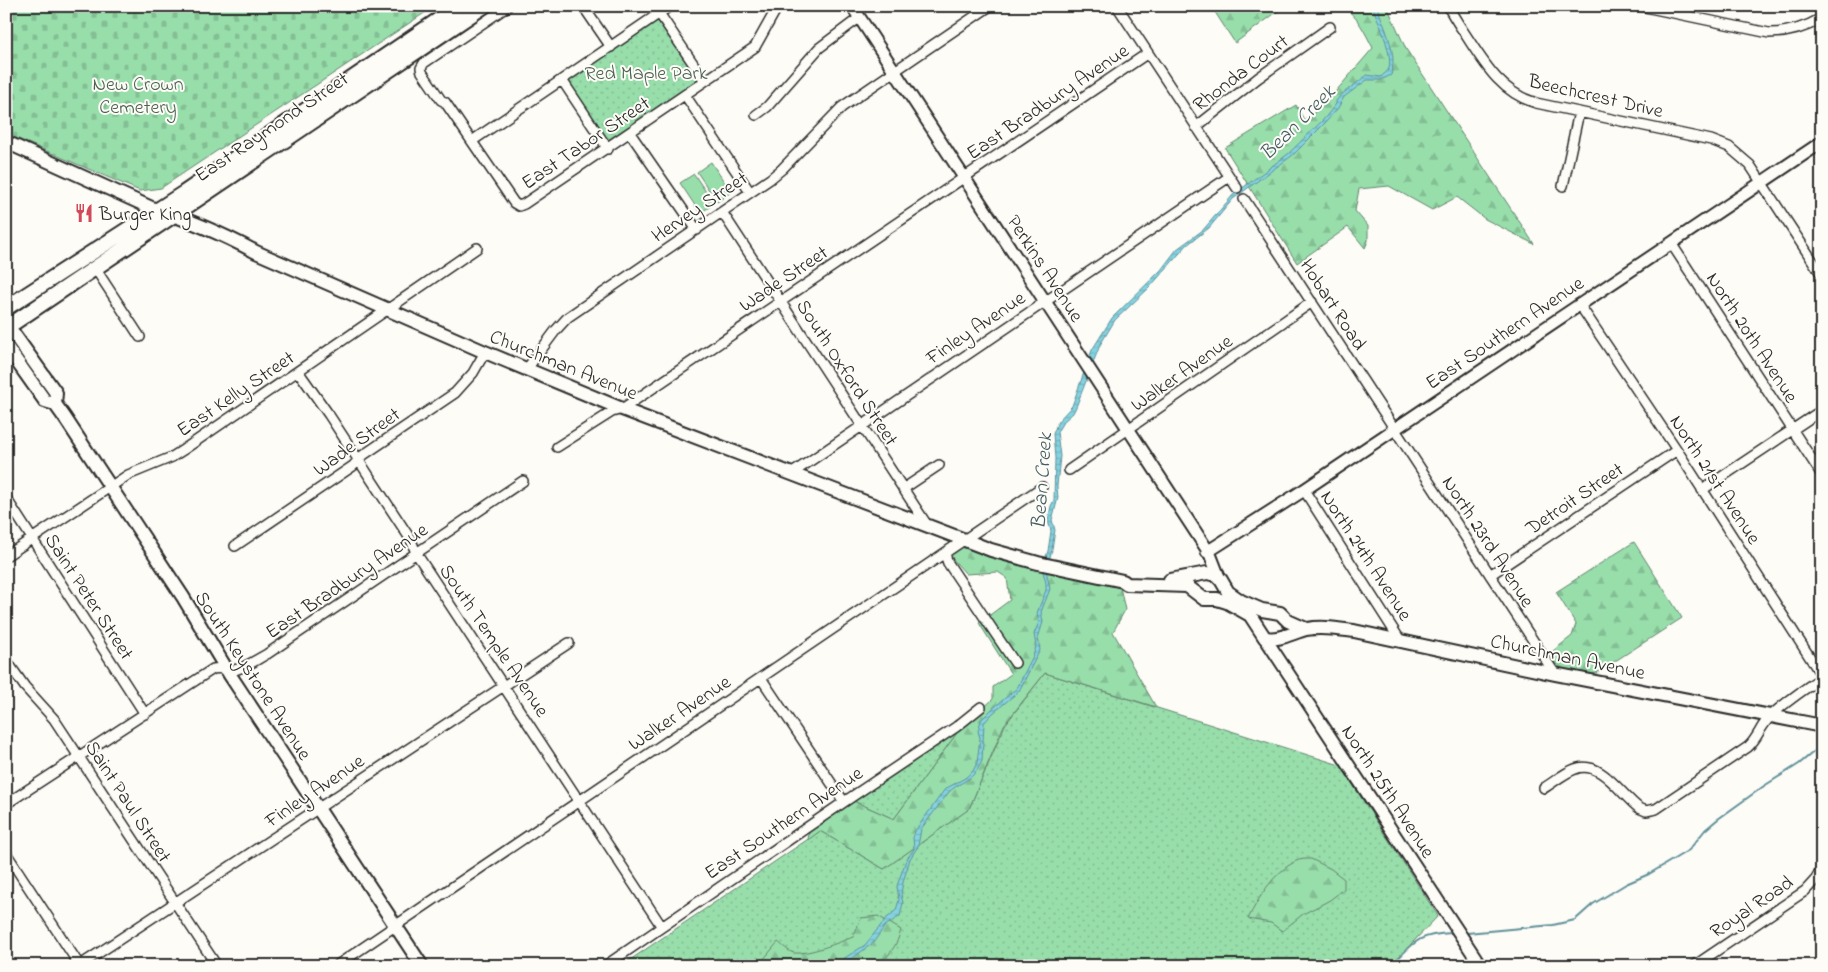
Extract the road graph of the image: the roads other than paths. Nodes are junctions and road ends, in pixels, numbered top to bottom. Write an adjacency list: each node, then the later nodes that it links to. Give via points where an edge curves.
1 (459, 6): 37 (main road, East Raymond Street)
2 (484, 6): 39 (main road, East Raymond Street)
3 (508, 6): 26 (street, via 421,68)
4 (583, 6): 16 (street)
5 (670, 6): 12 (street)
6 (778, 6): 20 (street, East Tabor Street, via 755,48)
7 (852, 6): 13 (street, Perkins Avenue)
8 (990, 6): 18 (street, Hervey Street)
9 (1117, 6): 17 (street)
10 (1448, 6): 22 (street, Beechcrest Drive, via 1491,73 1506,88 1533,102)
11 (1640, 6): 14 (street, via 1769,33 1799,29)
12 (660, 14): 16 (street); 20 (street)
13 (859, 18): 18 (street, Perkins Avenue); 23 (street, via 819,48 767,107)
14 (1822, 18)
15 (1330, 27): 24 (street, Rhonda Court)
16 (611, 47): 19 (street)
17 (1148, 53): 24 (street); 30 (street, East Bradbury Avenue)
18 (894, 71): 30 (street, Perkins Avenue); 35 (street, Hervey Street, via 842,107 782,169)
19 (562, 80): 26 (street); 29 (street)
20 (705, 81): 21 (street, East Tabor Street)
21 (685, 95): 25 (street, East Tabor Street); 35 (street)
22 (1579, 112): 32 (street, Beechcrest Drive, via 1717,142 1740,155); 33 (street)
23 (756, 115)
24 (1196, 127): 31 (street)
25 (630, 133): 29 (street, East Tabor Street); 40 (street)
26 (472, 141): 29 (street, East Tabor Street, via 519,206)
27 (6, 142): 37 (main road, Churchman Avenue)
28 (1822, 142): 32 (street, East Southern Avenue)
29 (608, 148)
30 (965, 177): 45 (street, Perkins Avenue); 46 (street, Wade Street)
31 (1229, 177): 34 (street); 45 (street, Finley Avenue)
32 (1761, 182): 41 (street, East Southern Avenue); 44 (street, Beechcrest Drive)
33 (1563, 186)
34 (1237, 188)
35 (750, 192): 38 (street, Hervey Street)
36 (1244, 199): 47 (street, Hobart Road)
37 (156, 210): 39 (main road, Churchman Avenue); 49 (main road, East Raymond Street)
38 (722, 212): 40 (street, Hervey Street); 46 (street, South Oxford Street)
39 (174, 216): 43 (main road, East Raymond Street); 50 (main road, Churchman Avenue)
40 (697, 230): 55 (street, Hervey Street, via 568,317)
41 (1670, 243): 48 (street, East Southern Avenue); 63 (street, North 20th Avenue)
42 (477, 248): 50 (street, East Kelly Street)
43 (95, 268): 51 (main road, East Raymond Street); 52 (street)
44 (1822, 275)
45 (1045, 301): 60 (street, Finley Avenue); 62 (street, Perkins Avenue)
46 (781, 302): 58 (street, Wade Street); 60 (street, South Oxford Street)
47 (1312, 302): 61 (street, Hobart Road); 62 (street, Walker Avenue)
48 (1579, 304): 61 (street, East Southern Avenue); 65 (street, North 21st Avenue)
49 (6, 308)
50 (386, 310): 54 (main road, Churchman Avenue); 56 (street, East Kelly Street)
51 (7, 326): 57 (main road, South Keystone Avenue, via 56,394)
52 (140, 336)
53 (6, 346): 57 (main road, South Keystone Avenue, via 45,401)
54 (485, 352): 55 (main road, Churchman Avenue); 66 (street, Wade Street, via 473,373 455,393)
55 (526, 370): 58 (main road, Churchman Avenue)
56 (298, 371): 66 (street, South Temple Avenue); 72 (street, East Kelly Street, via 178,454 138,470)
57 (55, 404): 72 (main road, South Keystone Avenue)
58 (622, 409): 64 (street); 69 (main road, Churchman Avenue)
59 (1822, 410): 63 (street)
60 (862, 425): 69 (street, Finley Avenue); 74 (street, South Oxford Street)
61 (1395, 428): 75 (street, East Southern Avenue); 87 (street, North 23rd Avenue)
62 (1129, 429): 68 (street, Walker Avenue); 82 (street, Perkins Avenue)
63 (1792, 430): 70 (street, North 20th Avenue); 76 (street)
64 (557, 447)
65 (1677, 450): 76 (street, North 21st Avenue); 87 (street, Detroit Street)
66 (360, 460): 81 (street, Wade Street); 83 (street, South Temple Avenue)
67 (939, 465): 74 (street)
68 (1069, 470)
69 (791, 474): 78 (main road, Churchman Avenue)
70 (1822, 475)
71 (523, 481): 83 (street, East Bradbury Avenue)
72 (110, 487): 79 (street, East Kelly Street); 100 (main road, South Keystone Avenue)
73 (1042, 488): 80 (street, Walker Avenue)
74 (903, 489): 78 (street, South Oxford Street)
75 (1304, 490): 82 (street, East Southern Avenue); 96 (street, North 24th Avenue)
76 (1702, 490): 101 (street, North 21st Avenue)
77 (6, 498): 79 (street, Saint Peter Street)
78 (928, 526): 80 (main road, Churchman Avenue)
79 (32, 538): 85 (street, East Kelly Street); 107 (street, Saint Peter Street)
80 (965, 540): 84 (street, Walker Avenue); 88 (main road, Churchman Avenue, via 1038,563)
81 (235, 546)
82 (1207, 552): 86 (street); 89 (street, Perkins Avenue)
83 (416, 553): 100 (street, East Bradbury Avenue, via 267,654 239,669); 105 (street, South Temple Avenue)
84 (945, 554): 99 (street); 104 (street, Walker Avenue)
85 (6, 556)
86 (1202, 574): 88 (main road, Churchman Avenue, via 1163,580); 89 (main road, Churchman Avenue, via 1211,573); 90 (main road, via 1196,584)
87 (1490, 575): 102 (street, North 23rd Avenue)
88 (1123, 581): 90 (main road, Churchman Avenue, via 1127,584 1187,586)
89 (1221, 582): 91 (main road, via 1222,593); 92 (main road, Churchman Avenue, via 1242,602 1262,610 1277,611)
90 (1198, 593): 91 (main road, Churchman Avenue, via 1204,599)
91 (1218, 599): 95 (main road, Churchman Avenue, via 1250,615)
92 (1285, 618): 93 (main road, Churchman Avenue); 94 (main road, via 1286,628)
93 (1306, 629): 94 (main road, Churchman Avenue); 96 (main road, Churchman Avenue, via 1335,628)
94 (1282, 637): 95 (main road, Churchman Avenue)
95 (1265, 638): 126 (street, North 25th Avenue)
96 (1400, 640): 102 (main road, Churchman Avenue)
97 (569, 643): 105 (street, Finley Avenue)
98 (6, 660): 110 (street, Saint Paul Street)
99 (1015, 663)
100 (226, 669): 107 (street, East Bradbury Avenue, via 212,669); 115 (main road, South Keystone Avenue)
101 (1822, 673)
102 (1555, 674): 108 (main road, Churchman Avenue)
103 (1822, 677): 108 (street)
104 (761, 678): 112 (street, Walker Avenue); 113 (street)
105 (504, 685): 112 (street, South Temple Avenue); 115 (street, Finley Avenue)
106 (981, 707): 113 (street, East Southern Avenue)
107 (145, 714): 110 (street, East Bradbury Avenue)
108 (1771, 716): 109 (main road, Churchman Avenue); 111 (street, via 1748,747 1654,810 1638,808 1602,774 1589,767 1569,771)
109 (1822, 726)
110 (79, 756): 114 (street, East Bradbury Avenue); 118 (street, Saint Paul Street)
111 (1544, 788)
112 (579, 802): 119 (street, Walker Avenue); 120 (street, South Temple Avenue)
113 (844, 802): 120 (street, East Southern Avenue)
114 (6, 804)
115 (318, 808): 118 (street, Finley Avenue); 119 (main road, South Keystone Avenue)
116 (6, 853): 121 (street)
117 (1822, 868): 127 (street, Royal Road, via 1805,891)
118 (175, 903): 121 (street, Finley Avenue); 122 (street, Saint Paul Street)
119 (396, 926): 123 (street, Walker Avenue); 124 (main road, South Keystone Avenue)
120 (662, 927): 125 (street, East Southern Avenue)
121 (80, 966)
122 (217, 966)
123 (336, 966)
124 (422, 966)
125 (605, 966)
126 (1481, 966)
127 (1694, 966)

